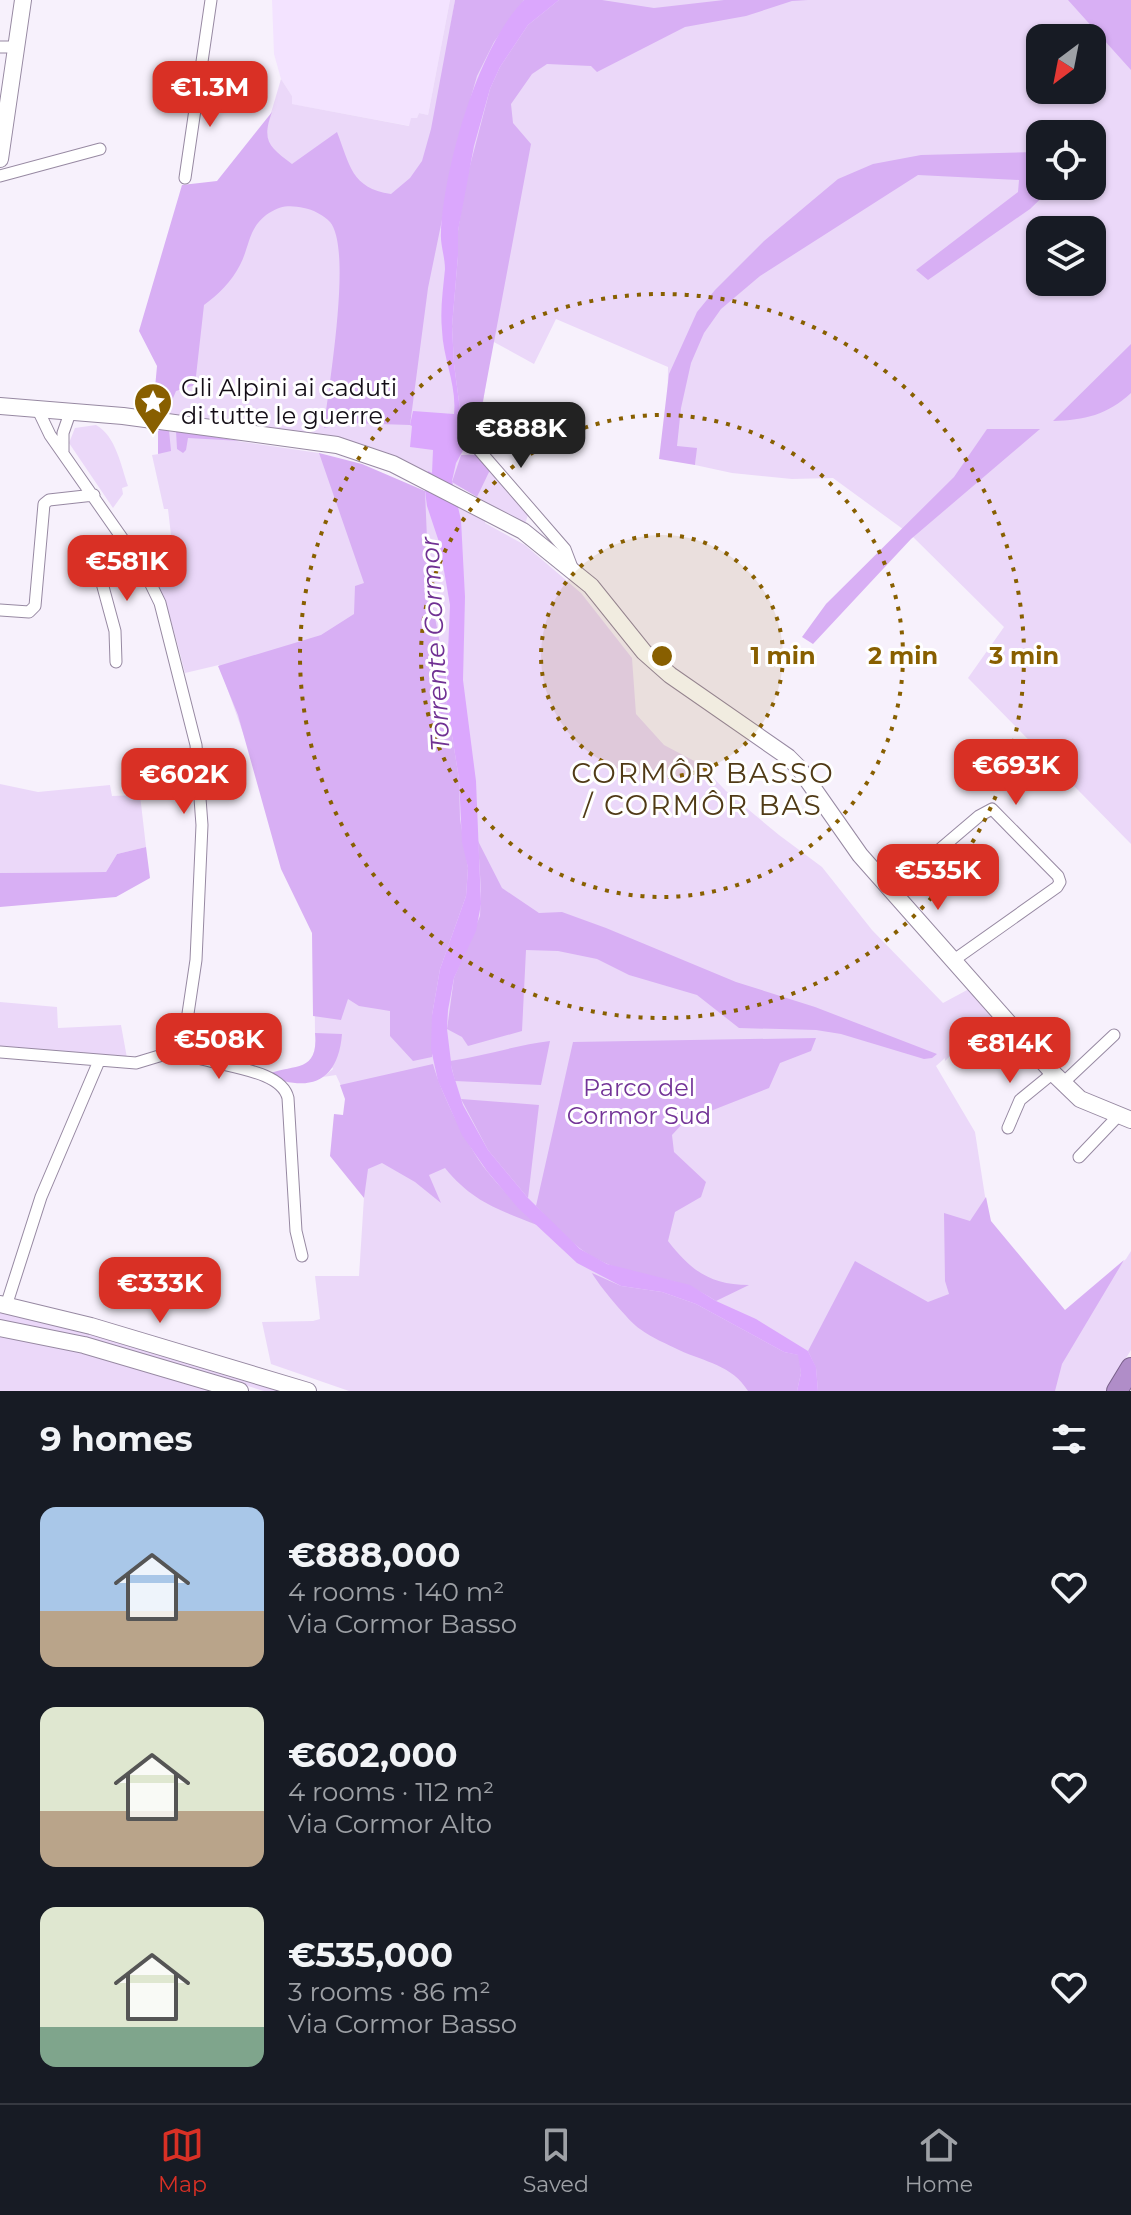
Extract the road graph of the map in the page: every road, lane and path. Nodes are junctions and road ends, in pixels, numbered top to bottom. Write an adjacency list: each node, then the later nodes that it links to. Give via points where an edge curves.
1 (23, 0): 3 (street)
2 (211, 0): 7 (street)
3 (8, 47): 5 (street)
4 (100, 149): 6 (street)
5 (0, 159)
6 (0, 176)
7 (185, 178)
8 (0, 406): 9 (street)
9 (38, 410): 10 (street); 12 (street)
10 (70, 413): 12 (street); 15 (street, via 355,449 493,514)
11 (479, 450): 15 (street, via 565,549)
12 (63, 451): 13 (street)
13 (94, 495): 14 (street); 16 (street, via 44,504 35,606 29,612)
14 (127, 543): 17 (street, via 99,572 115,631); 21 (street, via 160,603 196,745 202,825 196,960 189,1012)
15 (574, 570): 18 (street, via 670,675 794,762 860,855)
16 (0, 610)
17 (116, 662)
18 (892, 890): 19 (street); 19 (street, via 992,809 1058,876 1057,887)
19 (954, 960): 24 (street)
20 (1114, 1035): 24 (street)
21 (176, 1048): 23 (street, via 147,1062); 28 (street, via 194,1059 228,1064 284,1088)
22 (0, 1052): 23 (street)
23 (99, 1061): 29 (street, via 63,1138)
24 (1058, 1078): 25 (street, via 1080,1099); 26 (street, via 1020,1100)
25 (1125, 1118): 27 (street)
26 (1008, 1128)
27 (1079, 1157)
28 (302, 1256)
29 (3, 1305): 33 (street)
30 (0, 1328): 32 (street, via 84,1345)
31 (1131, 1368): 34 (highway)
32 (240, 1391)
33 (308, 1391)
34 (1117, 1391)

